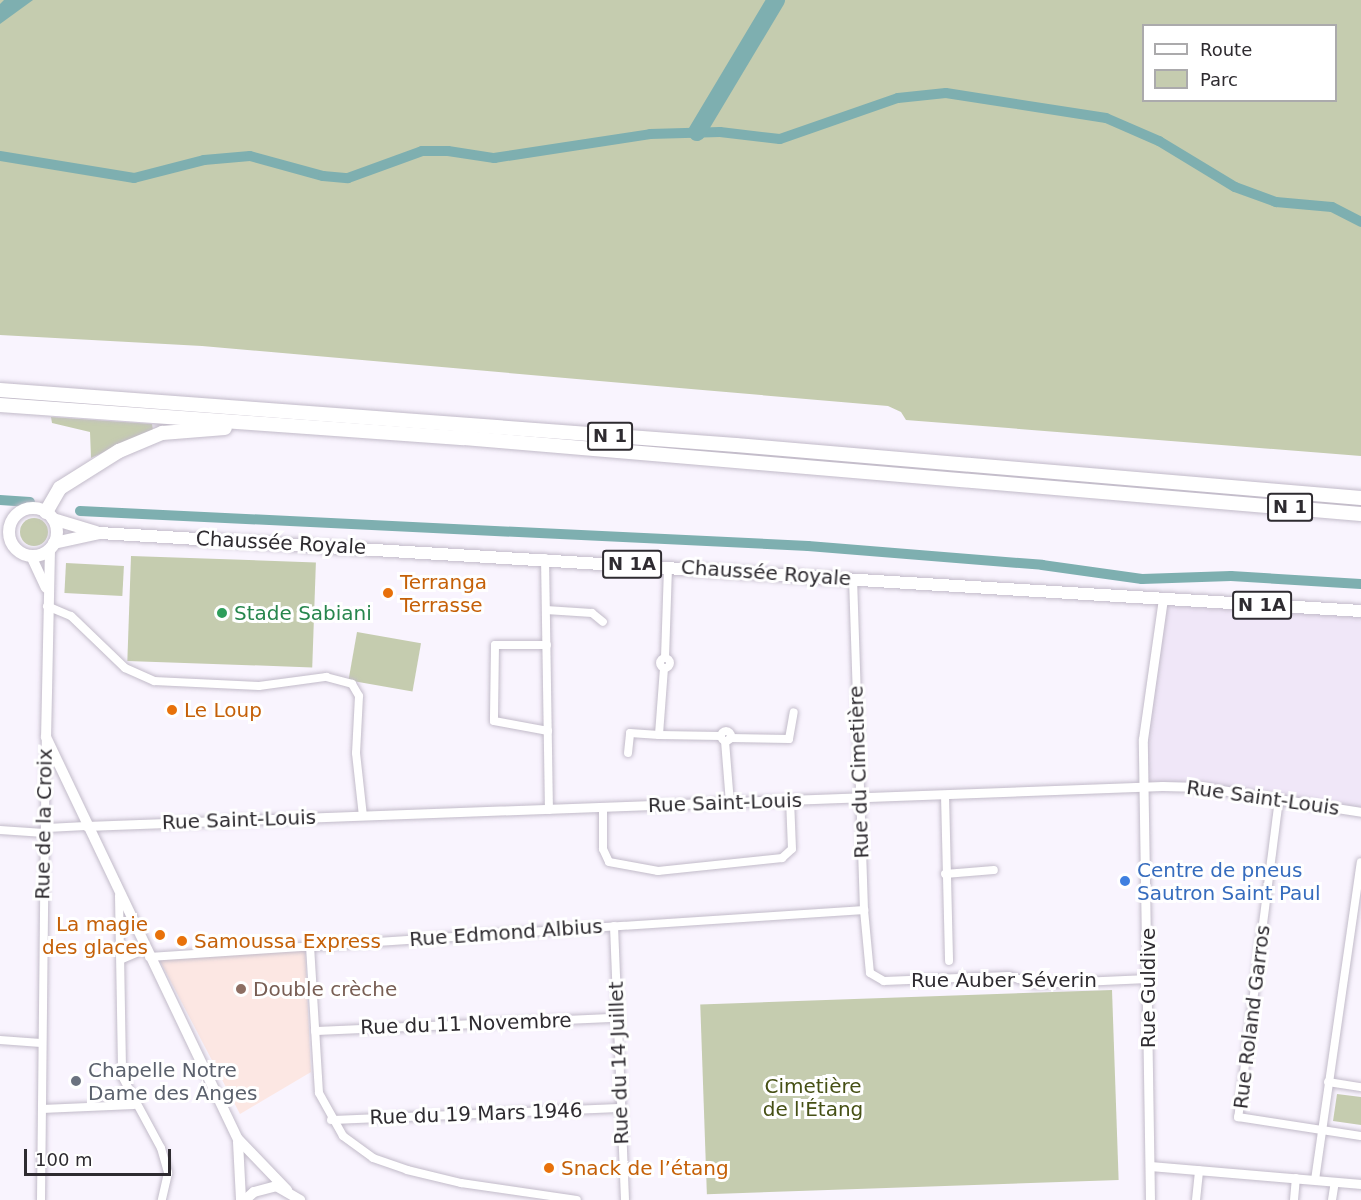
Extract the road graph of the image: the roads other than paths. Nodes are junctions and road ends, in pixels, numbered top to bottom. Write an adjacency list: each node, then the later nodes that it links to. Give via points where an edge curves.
1 (0, 390): 4 (highway, N 1)
2 (0, 405): 3 (highway, N 1)
3 (276, 427): 5 (highway, N 1, via 464,438); 6 (highway, via 176,430 152,437 72,477 52,496)
4 (1361, 498)
5 (1361, 514)
6 (50, 515): 7 (main road, via 26,509); 9 (main road, Chaussée Royale / N 1A); 11 (main road)
7 (14, 517): 8 (main road); 10 (main road)
8 (0, 520)
9 (100, 533): 11 (main road, Chaussée Royale / N 1A); 13 (main road, Chaussée Royale / N 1A)
10 (5, 537): 12 (main road)
11 (52, 546): 12 (main road); 16 (main road, Rue de la Croix)
12 (31, 556): 16 (main road, Rue de la Croix)
13 (545, 558): 14 (main road, Chaussée Royale / N 1A); 19 (street)
14 (668, 566): 15 (main road, Chaussée Royale / N 1A); 25 (street, via 665,658 671,663 664,668)
15 (853, 578): 17 (main road, Chaussée Royale / N 1A); 31 (street, Rue du Cimetière)
16 (48, 591): 18 (main road, Rue de la Croix)
17 (1163, 598): 20 (main road, Chaussée Royale / N 1A); 29 (street, Rue Guldive, via 1144,725)
18 (48, 606): 26 (main road, Rue de la Croix); 38 (street, via 72,616 125,668 154,681 260,686 326,677 352,684 359,696 356,753)
19 (546, 609): 21 (street, via 592,614); 22 (street)
20 (1361, 611)
21 (603, 622)
22 (547, 645): 24 (street); 24 (street, via 495,645 494,721)
23 (794, 712): 27 (street, via 789,739)
24 (548, 731): 36 (street)
25 (659, 735): 27 (street); 28 (street, via 630,733)
26 (46, 737): 39 (main road); 41 (street, Rue de la Croix)
27 (726, 738): 34 (street)
28 (628, 753)
29 (1146, 787): 30 (street, Rue Saint-Louis); 32 (street, Rue Saint-Louis, via 1202,787); 53 (street, Rue Guldive)
30 (945, 795): 31 (street, Rue Saint-Louis); 44 (street, Rue Auber Séverin)
31 (859, 797): 33 (street, Rue Saint-Louis); 46 (street, Rue du Cimetière)
32 (1279, 799): 37 (street, Rue Saint-Louis); 64 (street, Rue Roland Garros, via 1238,1117)
33 (790, 800): 34 (street, Rue Saint-Louis); 35 (street, via 792,849 782,858 658,871 609,862 603,849)
34 (730, 803): 35 (street, Rue Saint-Louis)
35 (603, 808): 36 (street, Rue Saint-Louis)
36 (549, 810): 38 (street, Rue Saint-Louis)
37 (1361, 813)
38 (363, 816): 39 (street, Rue Saint-Louis)
39 (86, 825): 41 (street); 45 (main road)
40 (0, 830): 41 (street)
41 (46, 831): 57 (street, Rue de la Croix)
42 (1361, 862): 58 (street)
43 (994, 870): 44 (street)
44 (945, 874): 51 (street, Rue Auber Séverin)
45 (119, 896): 49 (main road); 50 (street)
46 (864, 910): 47 (street, Rue Edmond Albius); 52 (street, Rue du Cimetière)
47 (614, 926): 48 (street, Rue Edmond Albius); 54 (street, Rue du 14 Juillet)
48 (310, 946): 49 (street, Rue Edmond Albius); 55 (street)
49 (147, 953): 50 (street, Rue Edmond Albius); 66 (main road)
50 (122, 959): 60 (street, via 122,1076)
51 (949, 961)
52 (868, 966): 53 (street, Rue Auber Séverin, via 870,973 884,981 1009,976 1035,984)
53 (1148, 979): 67 (street, Rue Guldive)
54 (618, 1018): 55 (street, Rue du 11 Novembre); 61 (street, Rue du 14 Juillet)
55 (315, 1031): 63 (street, via 319,1093)
56 (0, 1040): 57 (street)
57 (41, 1043): 62 (street, Rue de la Croix)
58 (1328, 1082): 59 (street); 64 (street)
59 (1361, 1087)
60 (134, 1105): 62 (street); 75 (street, via 161,1148 168,1173)
61 (621, 1108): 63 (street, Rue du 19 Mars 1946); 79 (street, Rue du 14 Juillet)
62 (42, 1109): 74 (street, Rue de la Croix)
63 (331, 1120): 78 (street, via 344,1136 373,1158 406,1170 461,1183)
64 (1321, 1130): 65 (street); 70 (street)
65 (1361, 1136)
66 (238, 1139): 73 (main road); 76 (main road)
67 (1150, 1166): 68 (street); 80 (street, Rue Guldive)
68 (1199, 1170): 69 (street); 81 (street)
69 (1296, 1178): 70 (street); 82 (street)
70 (1315, 1180): 71 (street)
71 (1335, 1182): 72 (street); 83 (street)
72 (1361, 1184)
73 (287, 1190): 76 (main road, via 264,1187); 77 (main road)
74 (41, 1200)
75 (162, 1200)
76 (243, 1200)
77 (300, 1200)
78 (577, 1200)
79 (625, 1200)
80 (1150, 1200)
81 (1196, 1200)
82 (1293, 1200)
83 (1332, 1200)

